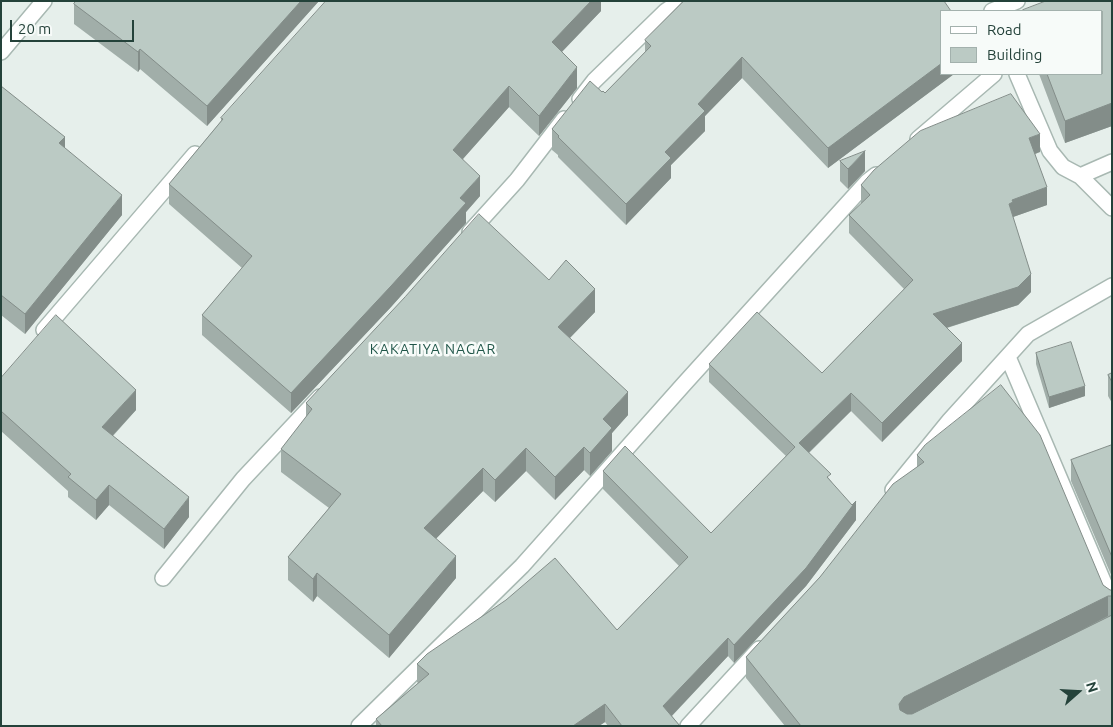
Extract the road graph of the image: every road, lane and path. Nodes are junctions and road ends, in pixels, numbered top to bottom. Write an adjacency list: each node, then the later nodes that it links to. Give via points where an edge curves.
1 (44, 1): 5 (street)
2 (680, 1): 14 (street, via 594,81 517,180)
3 (1017, 1): 4 (street)
4 (993, 10)
5 (1, 52)
6 (993, 75): 9 (street)
7 (1017, 75): 12 (street, via 1050,151 1063,167)
8 (202, 146): 16 (street)
9 (904, 150)
10 (1112, 162): 12 (street)
11 (889, 163): 23 (street, via 860,189 522,566)
12 (1080, 176): 13 (street)
13 (1112, 208)
14 (458, 246)
15 (1112, 286): 17 (street, via 1028,334)
16 (34, 343)
17 (1008, 357): 19 (street, via 950,420); 21 (street)
18 (331, 385): 20 (street, via 244,479)
19 (883, 503)
20 (163, 578)
21 (1112, 602)
22 (767, 640): 24 (street)
23 (359, 726)
24 (688, 726)

